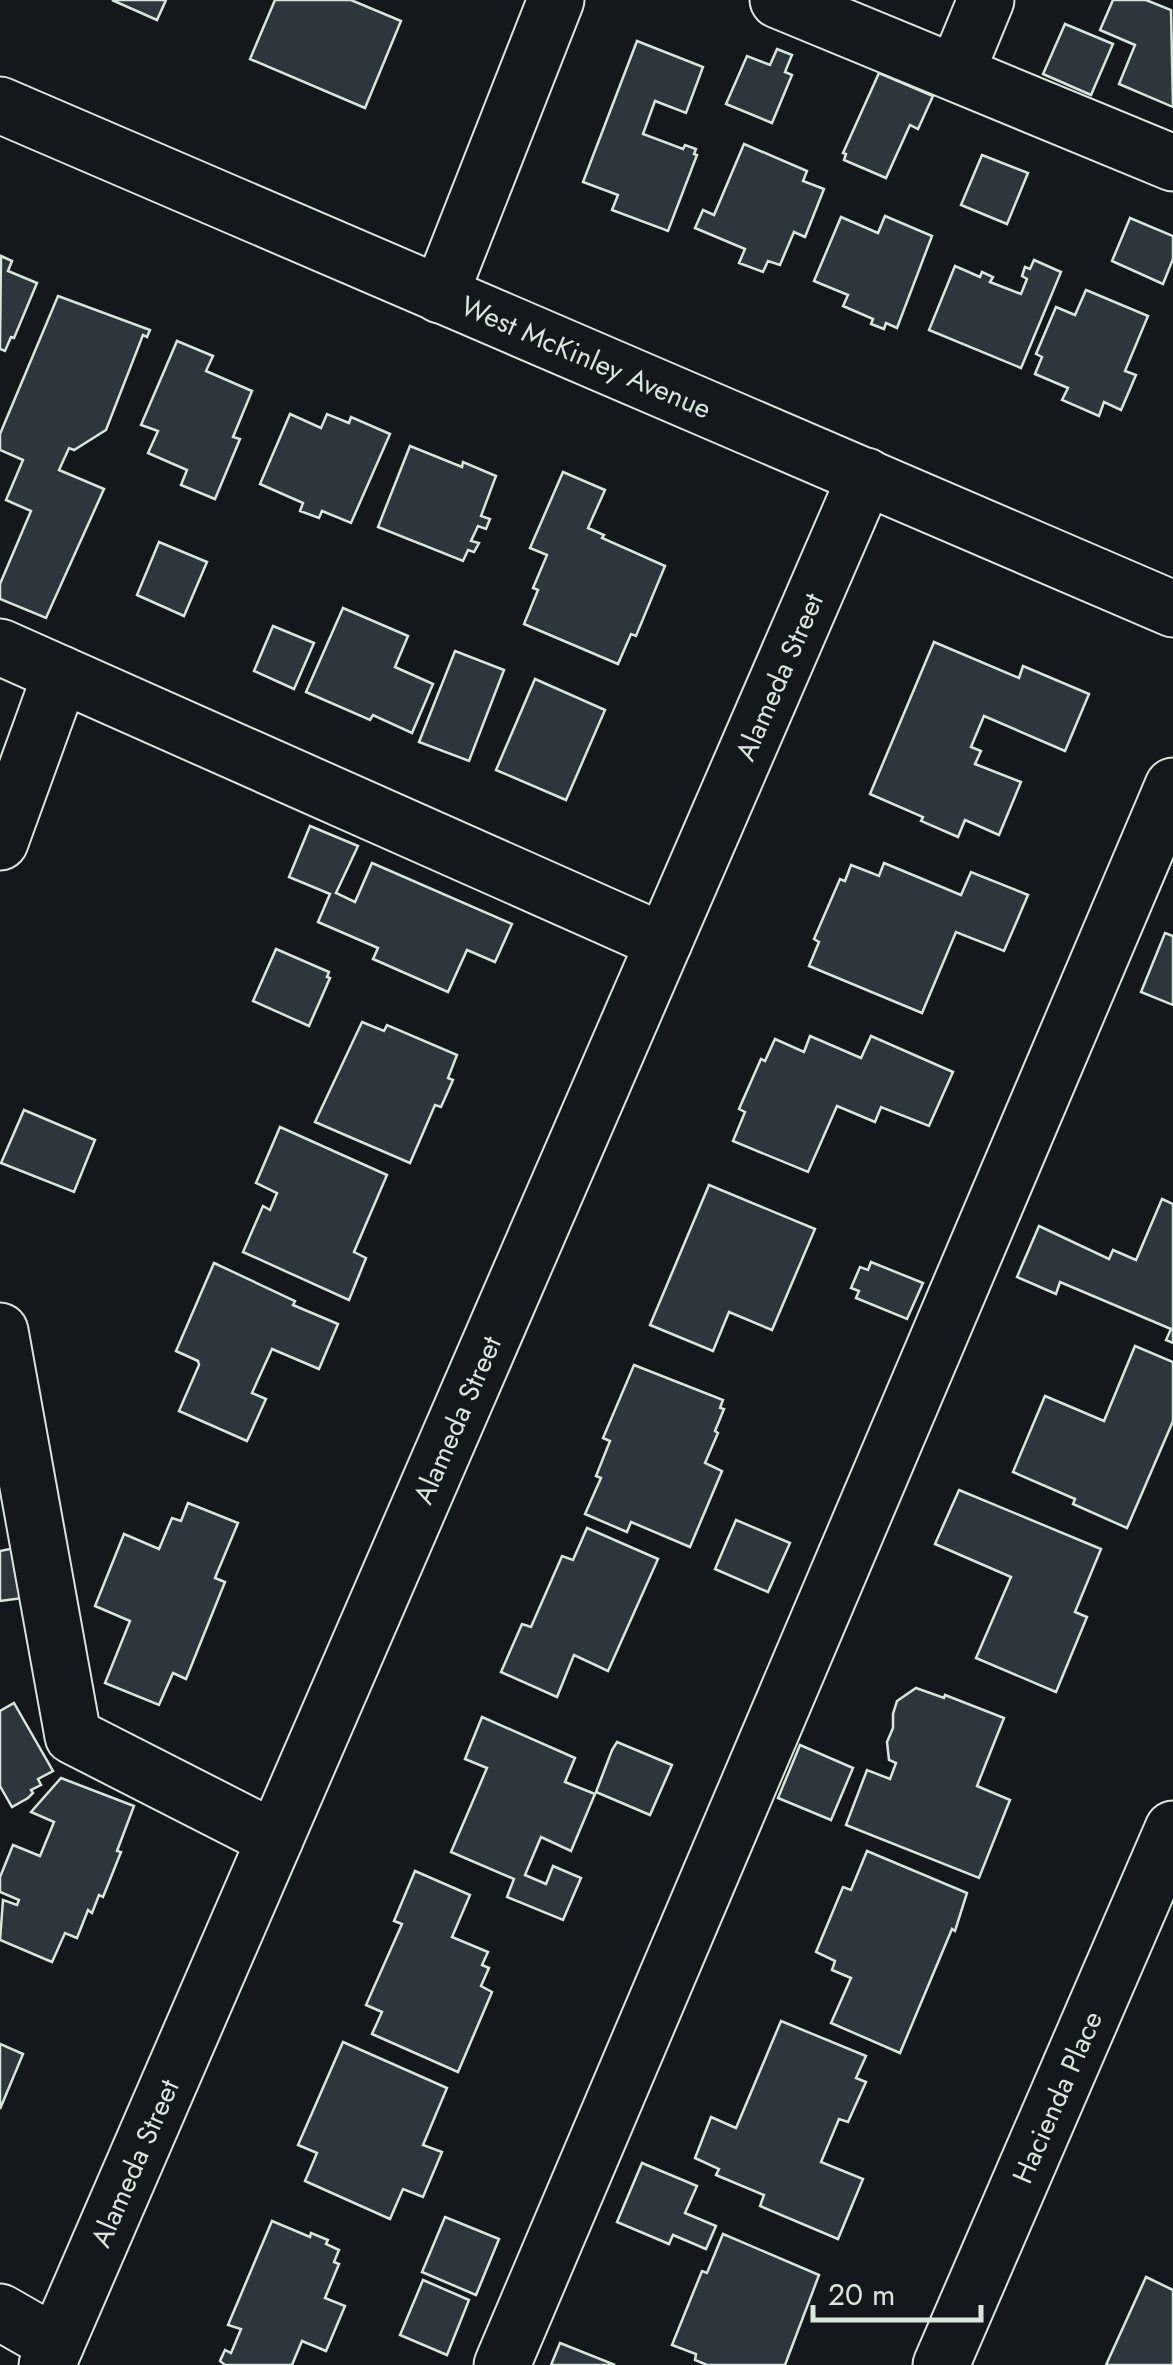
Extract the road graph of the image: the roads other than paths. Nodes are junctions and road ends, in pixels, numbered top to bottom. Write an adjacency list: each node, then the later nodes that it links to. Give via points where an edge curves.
1 (556, 0): 7 (street)
2 (778, 0): 4 (street)
3 (986, 0): 4 (street)
4 (956, 73): 6 (street)
5 (0, 106): 7 (street, West McKinley Avenue)
6 (1173, 162)
7 (440, 295): 8 (street, West McKinley Avenue)
8 (866, 476): 9 (street, West McKinley Avenue); 14 (street, Alameda Street)
9 (1170, 598)
10 (0, 647): 11 (street)
11 (61, 674): 13 (street); 14 (street)
12 (1173, 786): 20 (street)
13 (0, 842)
14 (664, 942): 17 (street, Alameda Street)
15 (0, 1331): 17 (street, via 72,1736)
16 (1173, 1829): 21 (street, Hacienda Place)
17 (275, 1839): 19 (street, Alameda Street)
18 (0, 2312): 19 (street)
19 (52, 2355)
20 (502, 2365)
21 (941, 2365)

